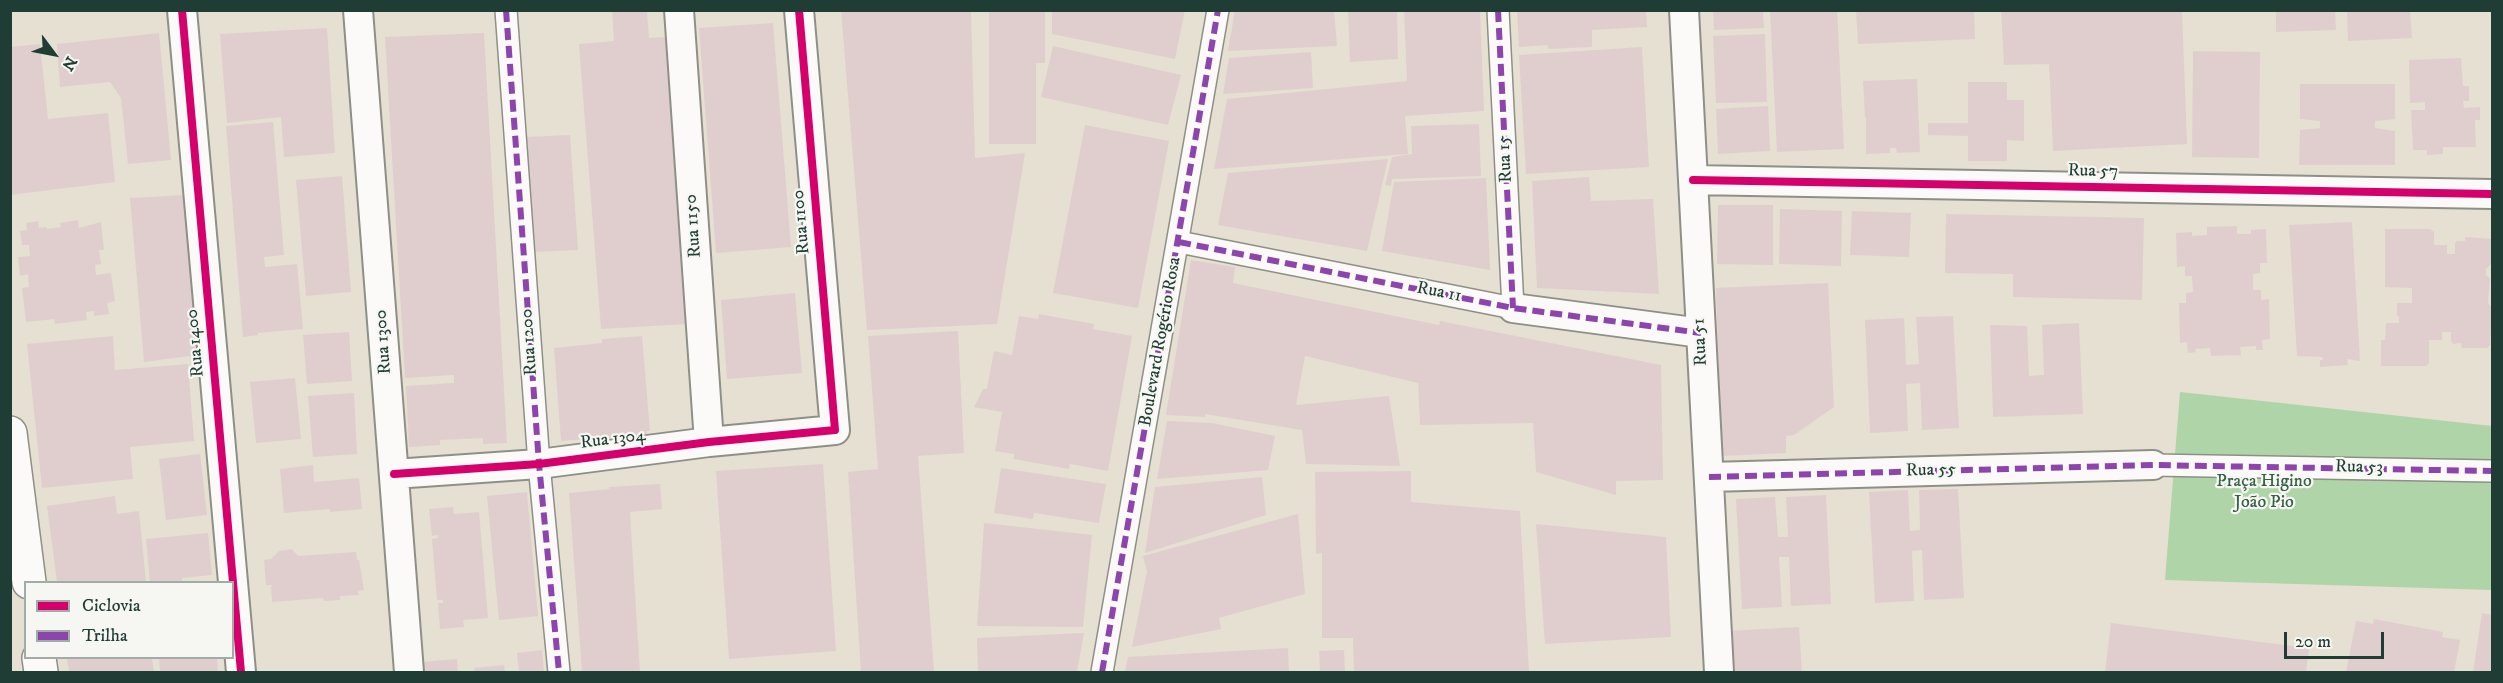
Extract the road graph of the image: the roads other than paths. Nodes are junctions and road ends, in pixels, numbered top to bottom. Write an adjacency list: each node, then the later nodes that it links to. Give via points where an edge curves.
1 (182, 10): 23 (street, Rua 1400)
2 (358, 10): 20 (street, Rua 1300)
3 (506, 10): 17 (street, Rua 1200)
4 (679, 10): 16 (street, Rua 1150)
5 (799, 10): 14 (street, Rua 1100)
6 (1218, 10): 11 (street, Boulevard Rogério Rosa)
7 (1498, 10): 12 (street, Rua 15)
8 (1684, 10): 9 (street, Rua 51)
9 (1693, 180): 10 (street, Rua 57); 13 (street, Rua 51)
10 (2493, 194)
11 (1179, 242): 12 (street, Rua 11); 28 (street, Boulevard Rogério Rosa)
12 (1514, 308): 13 (street, Rua 11)
13 (1701, 333): 21 (street, Rua 51)
14 (835, 430): 16 (street, Rua 1304)
15 (10, 434): 22 (street)
16 (709, 442): 17 (street, Rua 1304)
17 (539, 465): 20 (street, Rua 1304); 27 (street, Rua 1200)
18 (2153, 465): 19 (street, Rua 53); 21 (street, Rua 55)
19 (2493, 471)
20 (394, 474): 26 (street, Rua 1300)
21 (1709, 477): 29 (street, Rua 51)
22 (29, 581)
23 (233, 581)
24 (234, 593): 25 (street, Rua 1400)
25 (241, 672)
26 (409, 672)
27 (559, 672)
28 (1102, 672)
29 (1719, 672)

